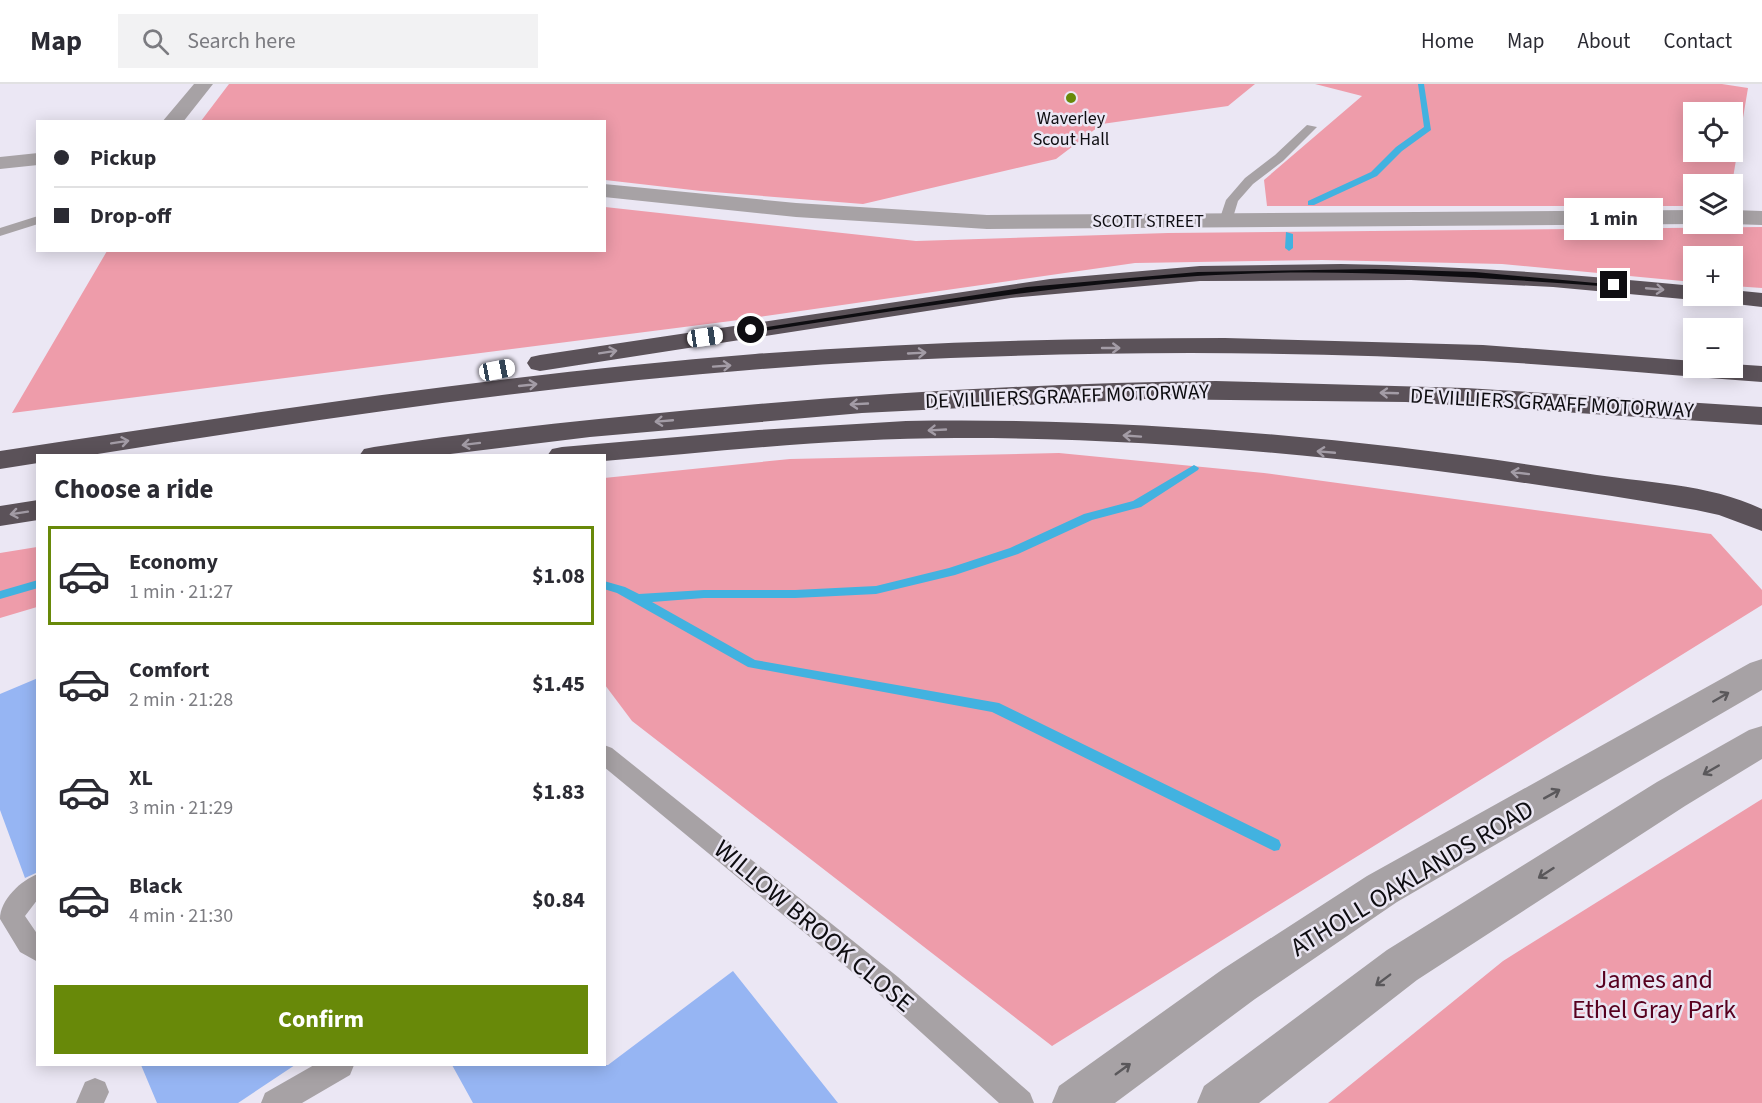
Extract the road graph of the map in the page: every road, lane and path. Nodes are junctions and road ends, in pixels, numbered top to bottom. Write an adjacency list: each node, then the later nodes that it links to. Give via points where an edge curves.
1 (204, 84): 2 (street)
2 (174, 120)
3 (1311, 127): 11 (lane, via 1249,181 1232,200)
4 (36, 159): 5 (street)
5 (0, 164)
6 (606, 190): 11 (street, SCOTT STREET, via 887,219)
7 (36, 211): 13 (lane)
8 (1683, 217): 11 (street, SCOTT STREET)
9 (1743, 217): 10 (street)
10 (1762, 218)
11 (1226, 220)
12 (36, 221): 13 (lane)
13 (3, 231)
14 (1683, 292): 19 (highway, one-way to 14, via 519,366 926,303 1128,278 1375,271 1475,274)
15 (1743, 298): 16 (highway)
16 (1762, 300)
17 (1762, 374): 19 (highway, one-way to 17, via 447,394 654,371 1005,348 1446,351)
18 (1762, 416): 22 (highway, DE VILLIERS GRAAFF MOTORWAY, one-way to 22, via 1474,397 1286,390 1039,394 848,405 634,424)
19 (241, 423): 21 (highway, one-way to 19)
20 (36, 454): 24 (highway, one-way to 20)
21 (39, 454)
22 (401, 454)
23 (586, 454): 25 (highway, one-way to 23, via 1226,443 1111,434 956,429 834,434)
24 (0, 460)
25 (1564, 478): 26 (highway); 29 (highway, via 1695,500 1731,508)
26 (1762, 496)
27 (36, 510): 28 (highway, one-way to 28)
28 (0, 516)
29 (1762, 521)
30 (1762, 673): 38 (street, ATHOLL OAKLANDS ROAD, one-way to 30, via 1239,984 1382,889)
31 (1762, 741): 39 (street, one-way to 39, via 1671,794 1402,965)
32 (606, 756): 37 (lane, WILLOW BROOK CLOSE, via 889,986)
33 (36, 886): 34 (lane, via 11,915 28,944)
34 (36, 949)
35 (338, 1066): 36 (lane)
36 (275, 1103)
37 (1020, 1103)
38 (1076, 1103)
39 (1221, 1103)

